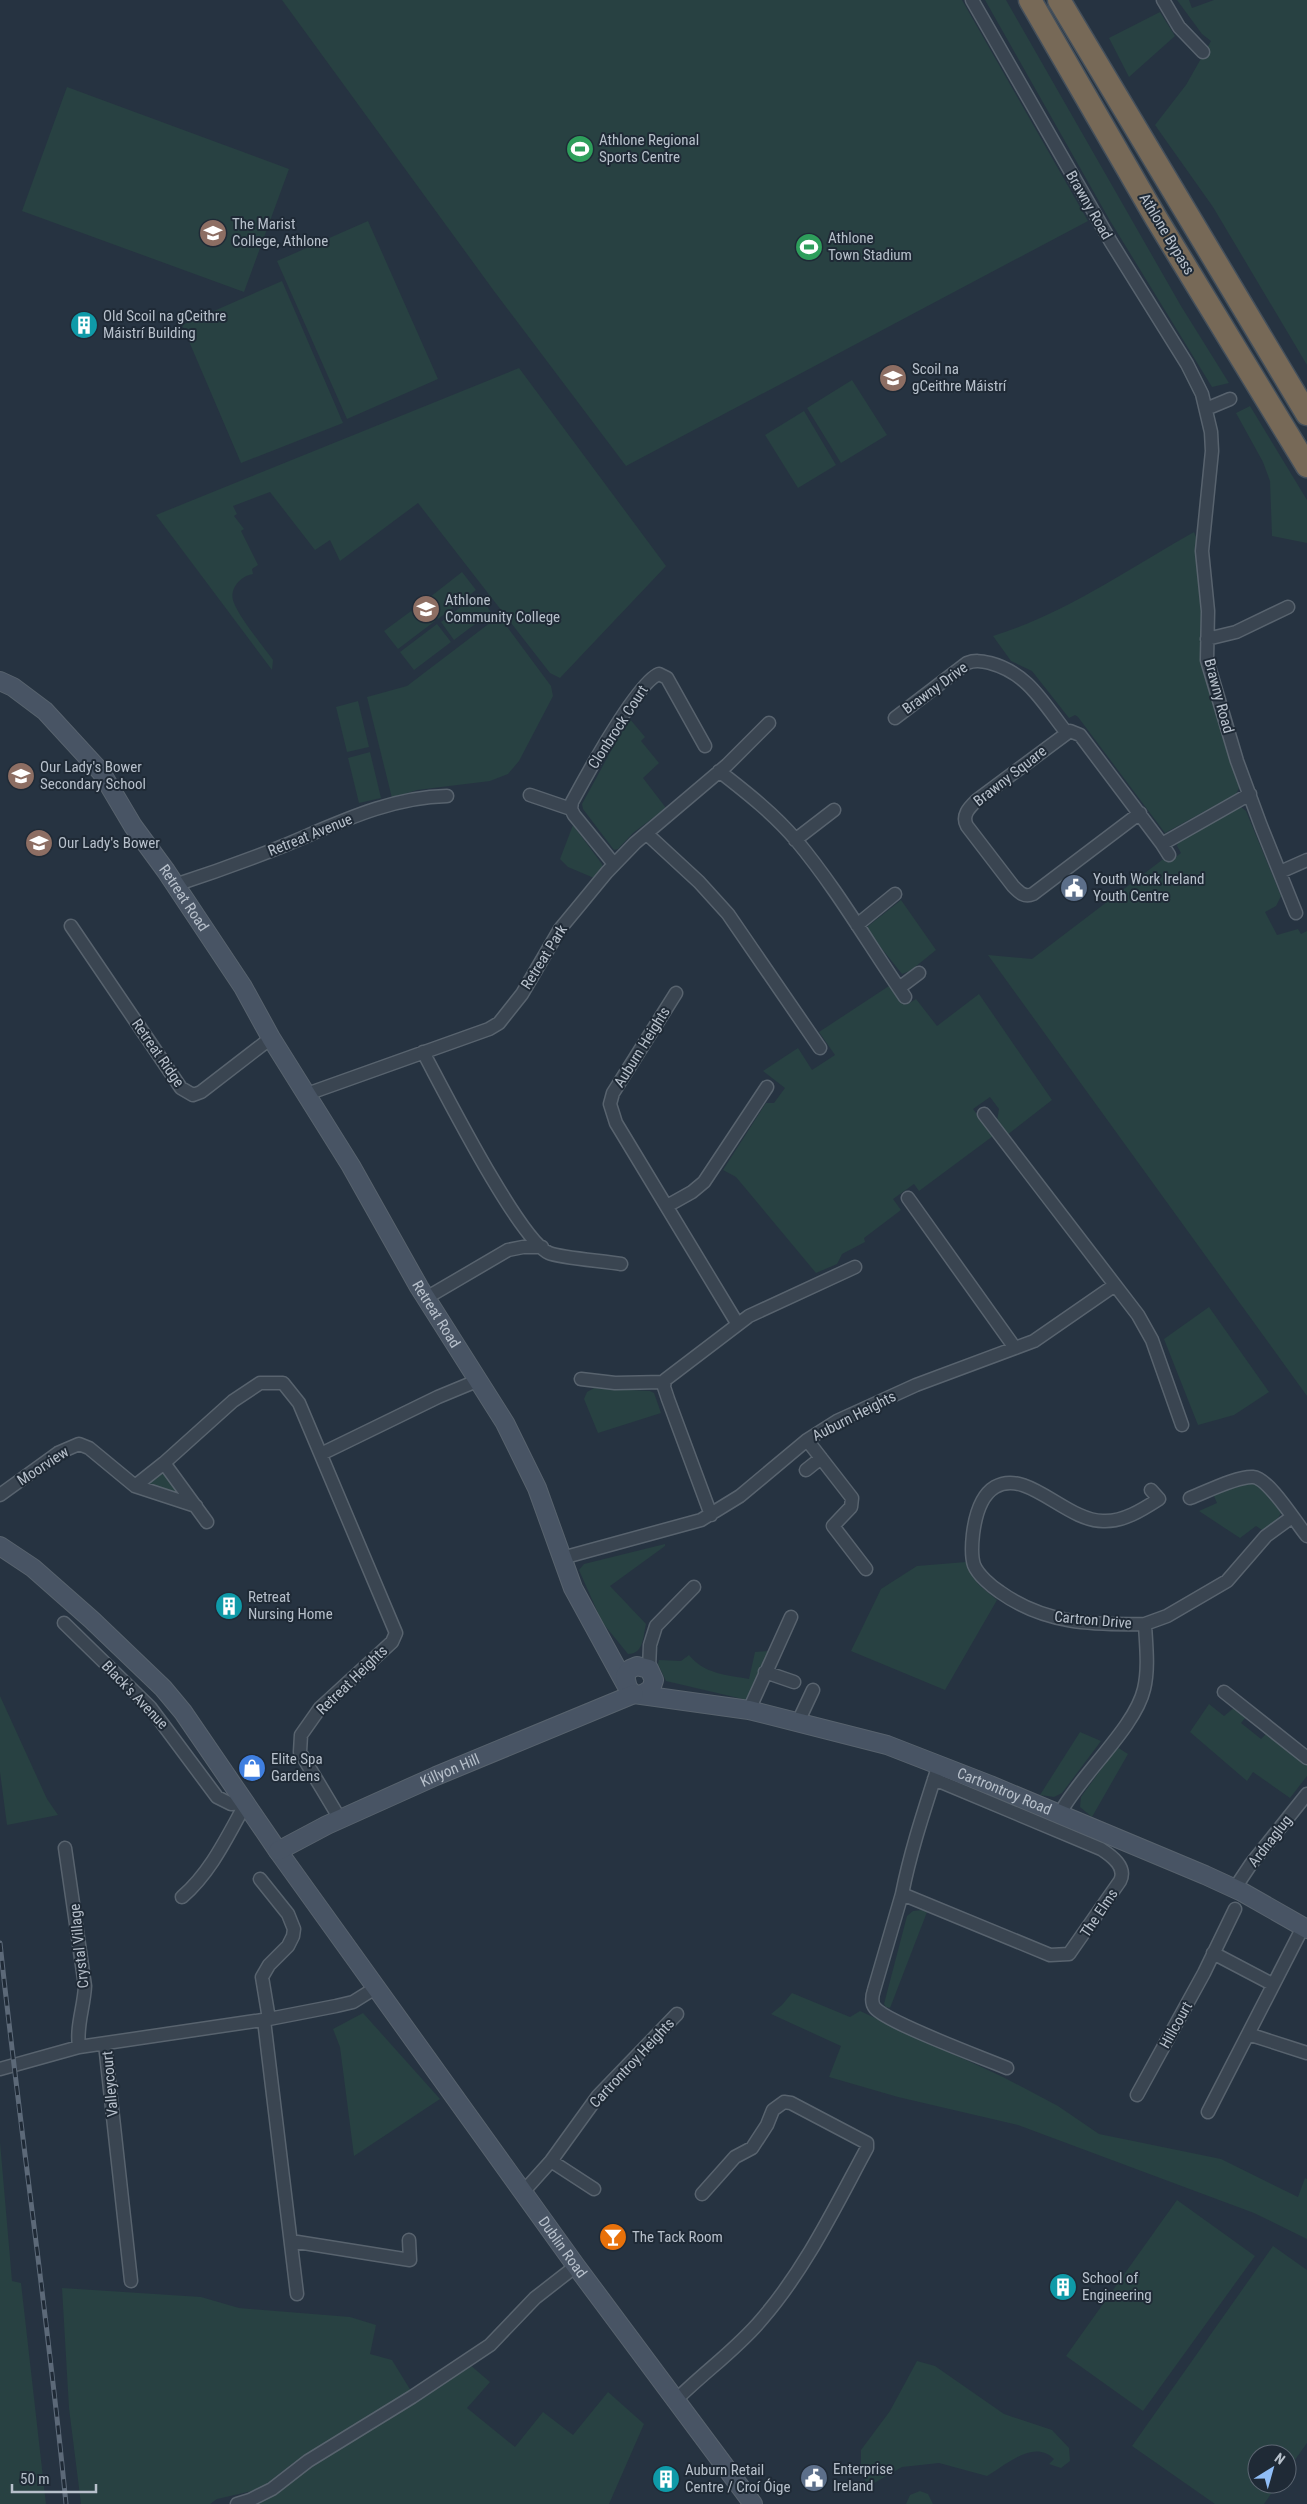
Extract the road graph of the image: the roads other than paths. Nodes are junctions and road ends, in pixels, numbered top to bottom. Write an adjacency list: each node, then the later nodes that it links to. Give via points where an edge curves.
1 (972, 0): 7 (street, Brawny Road, via 1111,242 1187,364)
2 (1030, 0): 9 (highway, Athlone Bypass, via 1156,218)
3 (1059, 0): 8 (highway, Athlone Bypass)
4 (1163, 0): 5 (street, via 1179,27)
5 (1203, 52)
6 (1230, 399): 7 (street)
7 (1206, 408): 11 (street, Brawny Road, via 1212,452 1202,560 1208,611)
8 (1307, 414)
9 (1307, 466)
10 (1288, 607): 11 (street, via 1236,632)
11 (1207, 639): 18 (street, Brawny Road, via 1210,671)
12 (0, 681): 29 (street, Retreat Road, via 13,686 46,711 71,736 101,772 133,826)
13 (895, 718): 15 (street, Brawny Drive, via 967,663 977,661 1006,669 1024,679)
14 (769, 723): 17 (street, Retreat Park)
15 (1066, 732): 23 (street, via 1080,735); 23 (street, Brawny Square, via 977,800 965,815 967,826 1013,886 1022,894 1033,894)
16 (704, 746): 21 (street, Clonbrock Court, via 667,678 662,674 656,675 642,688 603,747 574,798)
17 (720, 771): 24 (street, Retreat Park); 25 (street)
18 (1250, 794): 23 (street, via 1165,849); 28 (street, Brawny Road)
19 (530, 795): 21 (street)
20 (447, 796): 29 (street, Retreat Avenue, via 405,799)
21 (571, 810): 27 (street)
22 (834, 810): 25 (street)
23 (1140, 813)
24 (647, 834): 27 (street, Retreat Park); 37 (street, via 728,914)
25 (795, 840): 32 (street)
26 (1307, 860): 28 (street)
27 (614, 864): 38 (street, Retreat Park, via 560,930 526,987 499,1023)
28 (1280, 872): 31 (street, Brawny Road)
29 (176, 885): 36 (street, Retreat Road, via 247,984)
30 (895, 894): 32 (street)
31 (1296, 913)
32 (857, 925): 34 (street, via 902,993)
33 (71, 926): 36 (street, Retreat Ridge, via 187,1093 193,1096 201,1092)
34 (919, 973)
35 (676, 993): 43 (street, Auburn Heights, via 610,1104 616,1123)
36 (271, 1038): 40 (street, Retreat Road)
37 (820, 1048)
38 (423, 1052): 40 (street, Retreat Park); 44 (street, via 486,1168 525,1229)
39 (767, 1087): 43 (street, via 704,1182)
40 (306, 1094): 48 (street, Retreat Road)
41 (984, 1114): 47 (street)
42 (908, 1198): 50 (street)
43 (667, 1206): 49 (street, Auburn Heights)
44 (542, 1247): 45 (street, via 549,1253); 48 (street, via 508,1250)
45 (621, 1264)
46 (855, 1267): 49 (street)
47 (1115, 1285): 50 (street, Auburn Heights, via 1040,1337); 54 (street, via 1146,1329)
48 (426, 1298): 52 (street, Retreat Road)
49 (737, 1323): 53 (street)
50 (1015, 1348): 55 (street, Auburn Heights, via 881,1400 836,1421)
51 (581, 1379): 53 (street, via 615,1383)
52 (479, 1380): 56 (street, via 412,1408); 70 (street, Retreat Road, via 528,1466)
53 (664, 1382): 65 (street)
54 (1182, 1425)
55 (807, 1440): 57 (street); 65 (street, Auburn Heights, via 740,1496)
56 (321, 1454): 58 (street, Retreat Heights, via 291,1390 284,1383 272,1382 260,1383 233,1401); 86 (street, Retreat Heights, via 396,1633 392,1642 320,1708 301,1735 300,1752)
57 (822, 1458): 59 (street); 71 (street, via 852,1498 851,1507 833,1526)
58 (164, 1463): 60 (street, Retreat Heights); 64 (street)
59 (806, 1470)
60 (134, 1486): 62 (street, Moorview, via 90,1448 79,1444 58,1453); 64 (street)
61 (1151, 1490): 75 (street, Cartron Drive, via 1158,1500 1144,1510 1102,1522 1076,1516 1024,1485 1002,1484 990,1491 980,1507 973,1540 974,1564 979,1572 994,1588 1024,1608 1080,1622)
62 (0, 1495)
63 (1190, 1498): 66 (street, via 1255,1477 1268,1485)
64 (196, 1506): 67 (street)
65 (711, 1515): 70 (street, Auburn Heights, via 692,1524)
66 (1292, 1517): 68 (street); 75 (street, Cartron Drive, via 1266,1536 1227,1581 1167,1616)
67 (207, 1522)
68 (1307, 1536)
69 (0, 1546): 84 (street, Dublin Road, via 49,1582 162,1688 193,1726)
70 (562, 1558): 77 (street, Retreat Road, via 582,1606 608,1651)
71 (866, 1569)
72 (694, 1587): 77 (street, via 658,1622)
73 (791, 1617): 76 (street)
74 (64, 1623): 84 (street, Black's Avenue, via 150,1707 217,1797 231,1804)
75 (1145, 1624): 85 (street, Cartron Drive, via 1146,1677 1138,1705 1077,1786)
76 (765, 1672): 79 (street); 80 (street, via 808,1688)
77 (636, 1683): 79 (street, Cartrontroy Road, via 686,1700); 86 (street, Killyon Hill)
78 (1224, 1692): 81 (street)
79 (748, 1710): 80 (street, Cartrontroy Road)
80 (798, 1722): 82 (street, Cartrontroy Road, via 887,1745)
81 (1307, 1758)
82 (936, 1771): 85 (street, Cartrontroy Road); 91 (street, via 916,1833); 91 (street, The Elms, via 1101,1849 1117,1861 1122,1878 1074,1949 1062,1956 1050,1955)
83 (1307, 1794): 90 (street, Ardnaglug)
84 (246, 1803): 88 (street, Dublin Road); 92 (street, via 214,1860)
85 (1060, 1815): 90 (street, Cartrontroy Road)
86 (340, 1818): 88 (street, Killyon Hill)
87 (65, 1848): 102 (street, Crystal Village, via 85,1986 77,2030)
88 (278, 1851): 97 (street, Dublin Road)
89 (260, 1879): 99 (street, via 288,1914 294,1929 288,1946 262,1977)
90 (1235, 1888): 94 (street, Cartrontroy Road)
91 (902, 1894): 104 (street, via 872,1997 874,2007 893,2020)
92 (182, 1898)
93 (1235, 1909): 95 (street, Hillcourt)
94 (1305, 1928): 96 (street)
95 (1213, 1953): 96 (street); 106 (street, Hillcourt)
96 (1272, 1984): 100 (street)
97 (377, 1988): 99 (street, Valleycourt, via 347,2004); 110 (street, Dublin Road)
98 (677, 2014): 108 (street, Cartrontroy Heights, via 598,2096)
99 (266, 2020): 101 (street, Valleycourt); 113 (street)
100 (1248, 2034): 103 (street); 107 (street)
101 (105, 2044): 102 (street); 115 (street, Valleycourt)
102 (79, 2047): 105 (street)
103 (1307, 2053)
104 (1007, 2068)
105 (0, 2070)
106 (1137, 2096)
107 (1208, 2112)
108 (551, 2161): 109 (street); 110 (street, Cartrontroy Heights)
109 (594, 2189)
110 (524, 2191): 114 (street, Dublin Road)
111 (702, 2194): 117 (street, via 735,2157 752,2148 773,2110 784,2102 867,2143 794,2278 741,2342)
112 (409, 2240): 113 (street, via 410,2260)
113 (291, 2241): 116 (street)
114 (576, 2266): 117 (street, Dublin Road); 118 (street, via 535,2298 490,2345 308,2461 272,2488)
115 (131, 2281)
116 (297, 2294)
117 (676, 2400): 119 (street, Dublin Road)
118 (237, 2504)
119 (753, 2504)

